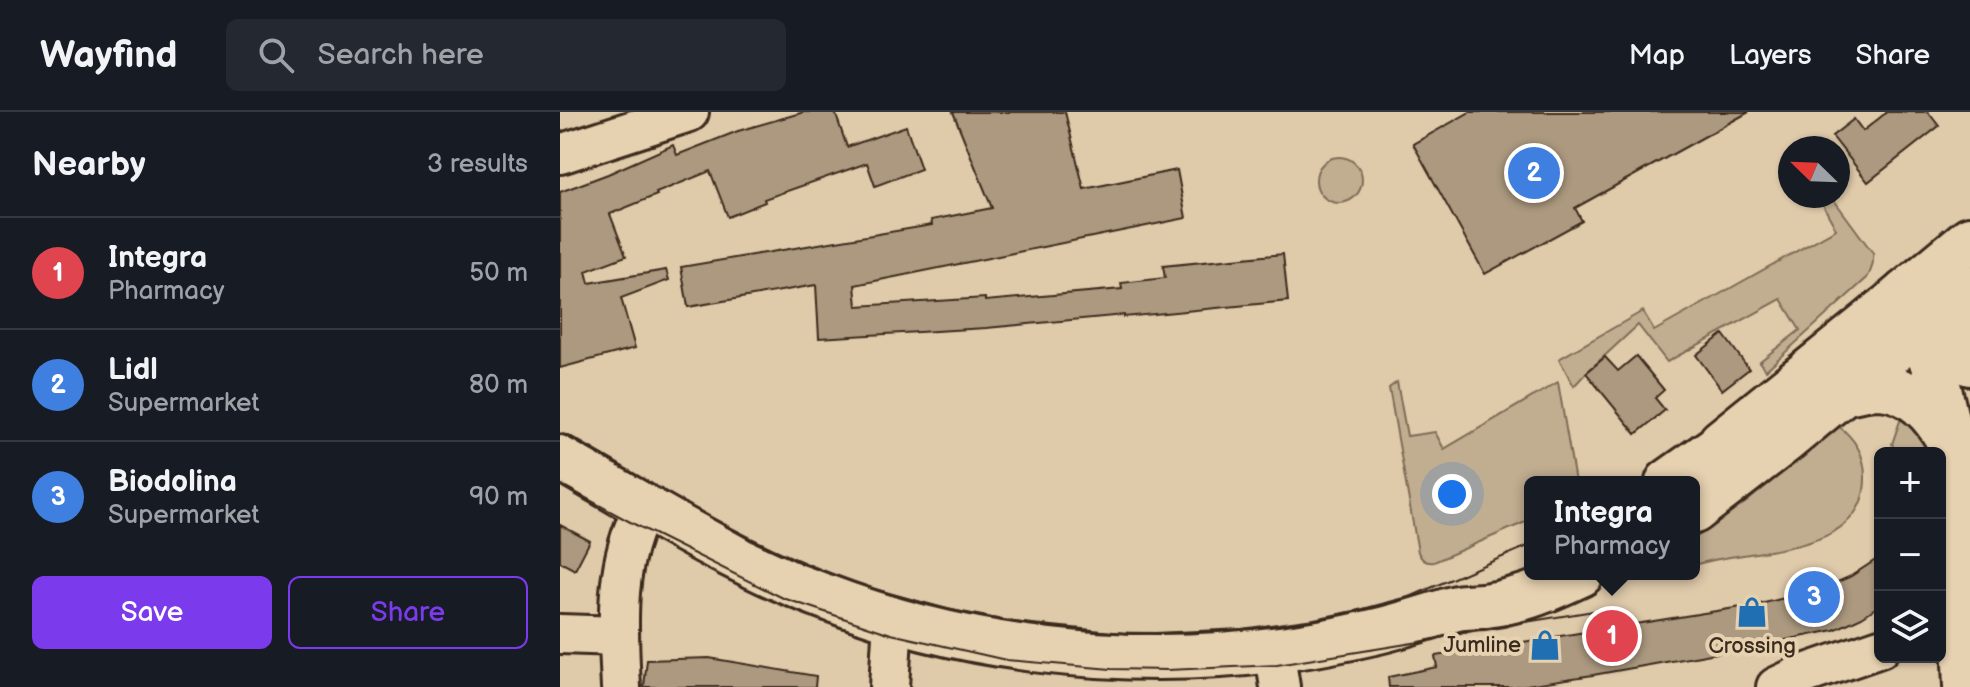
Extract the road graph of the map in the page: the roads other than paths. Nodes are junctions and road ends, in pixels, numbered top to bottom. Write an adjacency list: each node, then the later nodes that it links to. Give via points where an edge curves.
1 (689, 112): 2 (street)
2 (560, 154)
3 (1970, 239): 4 (main road)
4 (1930, 301): 5 (main road); 6 (main road); 7 (main road, via 1934,368); 9 (main road)
5 (1970, 356)
6 (1841, 393): 7 (main road, via 1880,387 1904,393 1930,413); 11 (main road)
7 (1952, 445): 18 (main road, via 1958,497)
8 (560, 458): 10 (main road)
9 (1676, 476)
10 (645, 505): 15 (main road, via 777,577); 17 (street, via 622,567)
11 (1700, 506)
12 (1524, 567): 14 (main road, via 1488,586)
13 (1566, 580): 14 (main road, via 1515,600)
14 (1465, 606): 20 (main road, via 1336,640)
15 (893, 619): 20 (main road, via 1043,651); 22 (street)
16 (560, 634): 17 (street)
17 (619, 636): 21 (street)
18 (1958, 639): 24 (main road)
19 (1874, 650): 23 (street)
20 (1277, 668)
21 (621, 687)
22 (889, 687)
23 (1776, 687)
24 (1966, 687)

